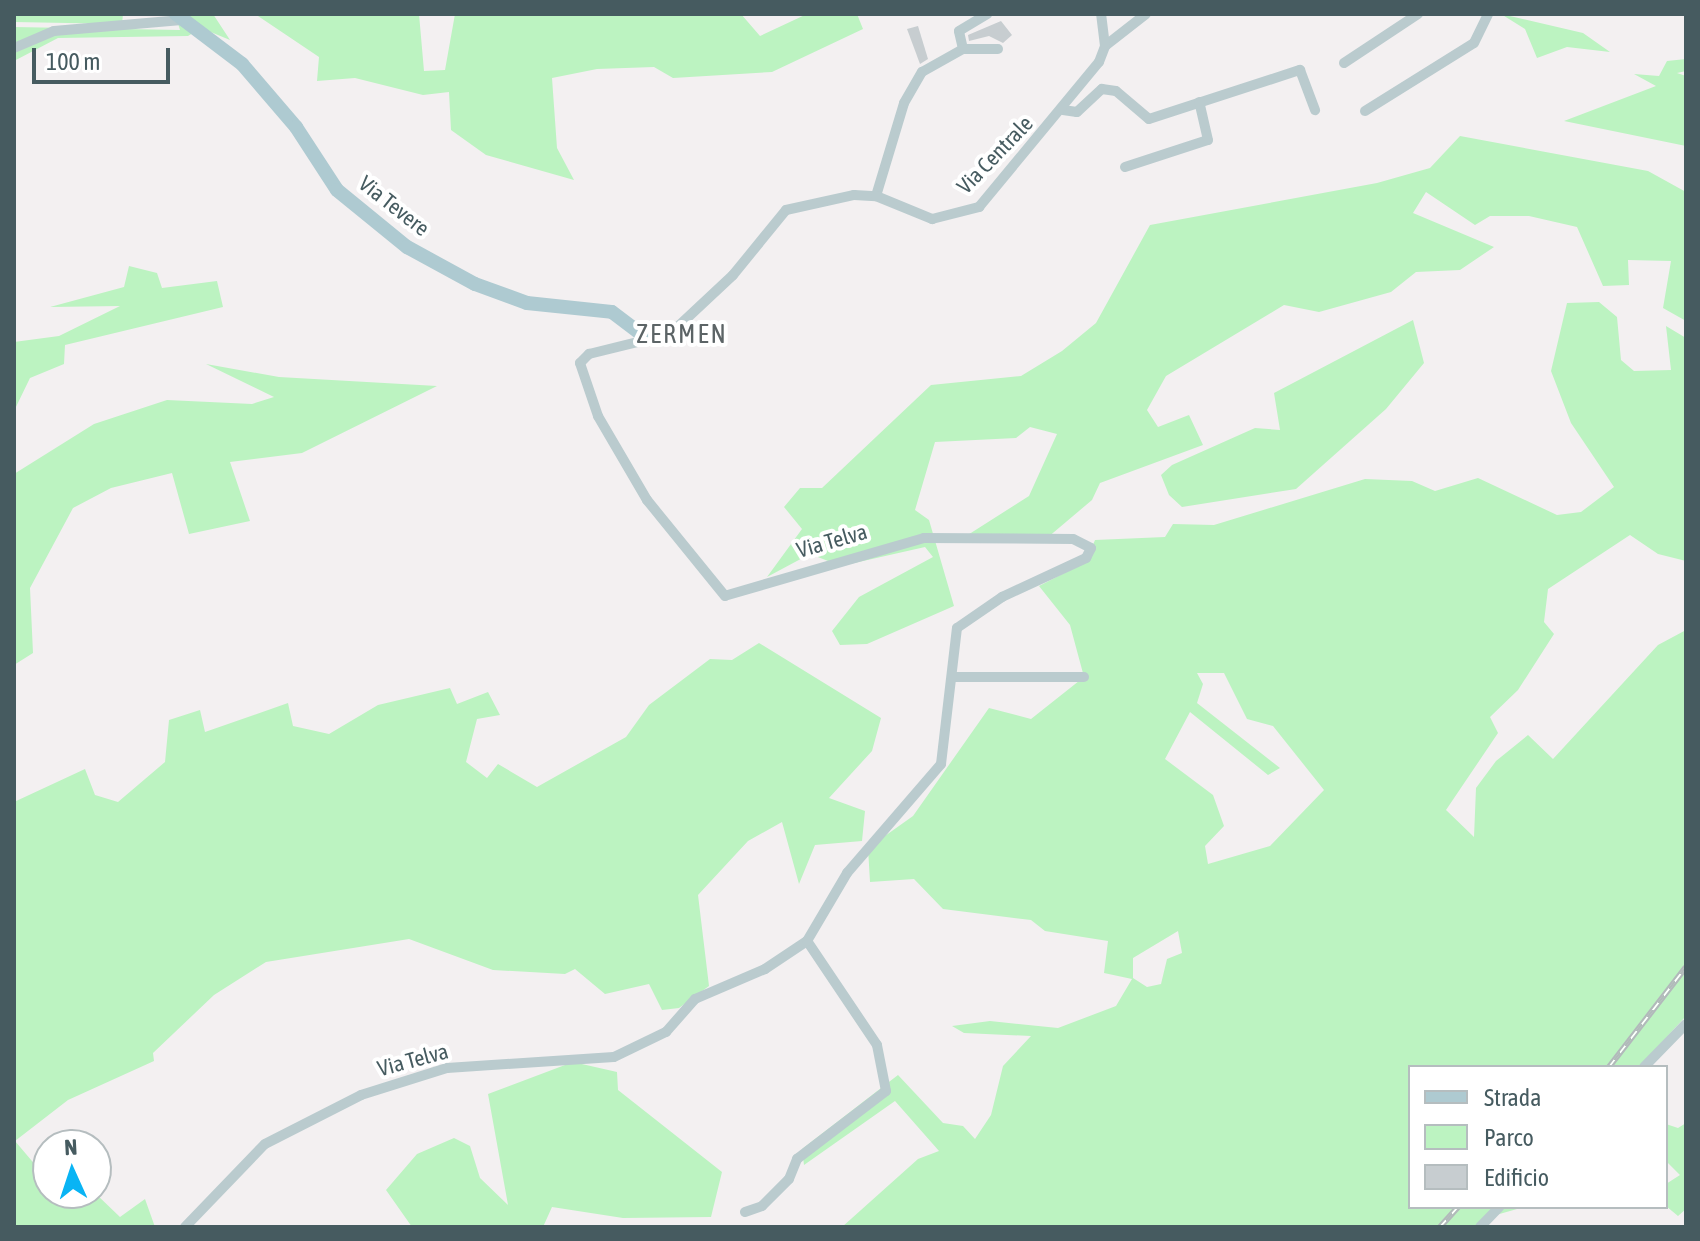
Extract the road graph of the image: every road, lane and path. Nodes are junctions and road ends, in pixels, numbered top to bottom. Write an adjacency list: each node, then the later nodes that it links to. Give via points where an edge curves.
1 (987, 14): 9 (street, via 959,31)
2 (1104, 14): 7 (street)
3 (1146, 14): 7 (street, Via Centrale)
4 (1418, 14): 11 (street)
5 (1488, 14): 15 (street, via 1474,43)
6 (179, 17): 8 (street, via 54,31); 18 (main road, Via Tevere, via 242,64 296,127 337,190 407,247 475,284 527,303 612,312)
7 (1104, 40): 13 (street, Via Centrale)
8 (14, 48)
9 (963, 49): 10 (street); 17 (street, via 913,84)
10 (998, 49)
11 (1344, 63)
12 (1199, 102): 13 (street, via 1149,119 1116,91 1102,89 1077,112); 14 (street, via 1300,70); 16 (street, via 1208,140)
13 (1063, 110): 17 (street, Via Centrale, via 979,207 932,219)
14 (1315, 110)
15 (1365, 111)
16 (1125, 167)
17 (876, 196): 18 (street, Via Centrale, via 813,200 786,210 743,264 670,334)
18 (645, 337): 19 (street, Via Telva, via 580,363 594,408 627,467 698,568 725,596 924,538 1073,539 1091,548 1086,558 1002,597 957,628 951,640)
19 (953, 677): 20 (street); 21 (street, Via Telva, via 941,764 847,873)
20 (1084, 677)
21 (807, 941): 25 (street, via 877,1045 886,1091 797,1159 789,1179 762,1206); 26 (street, Via Telva, via 765,969 695,999 666,1032 614,1057 447,1068 314,1117 265,1144)
22 (1686, 1024): 23 (street)
23 (1646, 1065)
24 (1497, 1209): 27 (street)
25 (745, 1212)
26 (185, 1227)
27 (1480, 1227)

